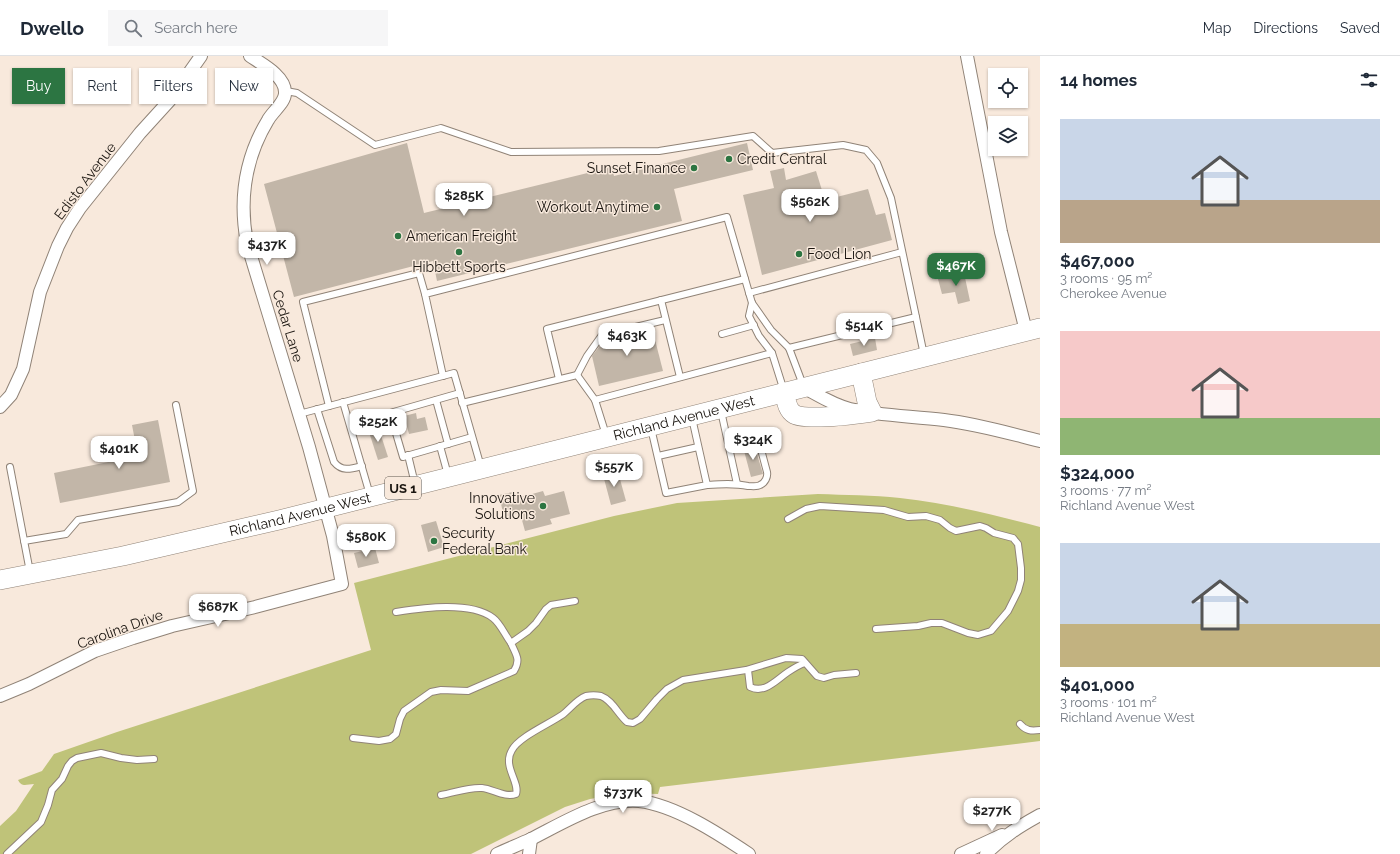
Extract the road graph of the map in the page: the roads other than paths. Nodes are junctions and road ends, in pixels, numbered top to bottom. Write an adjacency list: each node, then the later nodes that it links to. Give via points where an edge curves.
1 (201, 56): 33 (street, Edisto Avenue, via 170,100 136,138 67,228 40,292 23,369 11,395)
2 (250, 56): 4 (street, via 282,79)
3 (967, 56): 14 (street, via 1001,232)
4 (286, 91): 5 (lane, via 297,93 375,145 441,128 511,152 659,151 753,136 772,153 843,144 866,150 877,163 891,198); 37 (street, Cedar Lane, via 251,155 245,184 243,216 247,244)
5 (902, 252): 7 (lane); 11 (lane)
6 (745, 279): 7 (lane); 8 (lane, via 727,217); 9 (lane)
7 (749, 292): 10 (lane)
8 (425, 294): 21 (lane); 32 (lane, via 419,273 303,302)
9 (661, 300): 12 (lane); 23 (lane, via 547,329)
10 (752, 303): 13 (lane, via 749,316); 16 (lane, via 771,330)
11 (916, 317): 16 (lane); 18 (lane)
12 (665, 320): 20 (lane, via 602,335); 22 (lane)
13 (754, 325): 15 (lane); 17 (lane)
14 (1033, 329): 18 (main road, Richland Avenue West / US 1)
15 (722, 334)
16 (789, 348): 24 (lane)
17 (772, 353): 22 (lane); 25 (lane)
18 (924, 357): 19 (main road, Richland Avenue West / US 1)
19 (861, 373): 24 (main road, Richland Avenue West / US 1); 36 (main road, via 867,402)
20 (577, 375): 23 (lane); 28 (lane)
21 (444, 376): 26 (lane, via 454,373); 29 (lane)
22 (680, 378): 28 (lane)
23 (559, 379): 30 (lane)
24 (803, 387): 25 (main road, Richland Avenue West / US 1); 36 (street, via 840,406)
25 (784, 392): 34 (main road, Richland Avenue West / US 1); 36 (main road, via 790,411 797,416 823,417)
26 (460, 393): 27 (lane); 30 (lane)
27 (436, 400): 44 (lane); 47 (lane, via 390,413 403,457)
28 (595, 400): 41 (lane)
29 (343, 402): 32 (lane); 49 (lane)
30 (462, 403): 40 (lane)
31 (176, 406): 59 (lane, via 193,491 178,502 78,520 66,534)
32 (329, 406): 35 (lane)
33 (0, 407)
34 (720, 408): 38 (main road, Richland Avenue West / US 1); 42 (lane)
35 (317, 409): 37 (lane); 49 (lane, via 334,462 343,469)
36 (872, 412): 43 (street, via 974,425)
37 (299, 414): 57 (street, Cedar Lane)
38 (691, 416): 39 (main road, Richland Avenue West / US 1); 46 (lane)
39 (651, 426): 41 (main road, Richland Avenue West / US 1); 48 (lane)
40 (472, 437): 44 (lane); 51 (lane)
41 (607, 438): 51 (main road, Richland Avenue West / US 1)
42 (728, 441): 53 (lane); 53 (lane, via 756,439 760,444 768,476 760,485 753,487)
43 (1040, 441)
44 (448, 444): 45 (lane)
45 (440, 446): 47 (lane); 52 (lane)
46 (698, 447): 48 (lane); 55 (lane)
47 (408, 456): 54 (lane)
48 (658, 456): 55 (lane, via 666,493)
49 (362, 466): 56 (lane)
50 (10, 467): 59 (lane)
51 (481, 468): 52 (main road, Richland Avenue West / US 1)
52 (449, 477): 54 (main road, Richland Avenue West / US 1)
53 (737, 484): 55 (lane)
54 (416, 485): 56 (main road, Richland Avenue West / US 1)
55 (707, 485)
56 (370, 497): 57 (main road, Richland Avenue West / US 1)
57 (325, 508): 60 (main road, Richland Avenue West / US 1, via 123,556); 69 (street, Carolina Drive, via 342,584 133,638 95,652)
58 (788, 519): 64 (lane, via 806,508 820,506 884,510 908,517 926,516 940,520 956,531 980,526 1013,538 1018,544 1021,568 1018,591 1008,611 995,627 985,634 968,633 942,623)
59 (24, 541): 60 (lane)
60 (31, 574): 61 (main road, Richland Avenue West / US 1)
61 (0, 580)
62 (574, 601): 65 (lane, via 551,605 528,631)
63 (396, 612): 65 (lane, via 439,607 484,612 494,619)
64 (876, 629)
65 (511, 643): 72 (lane, via 518,658 514,671 468,691 431,692 404,711 396,734 390,739 379,741)
66 (805, 663): 67 (lane, via 802,659 786,658); 67 (lane, via 768,687 757,690 750,686); 68 (lane, via 817,676 824,678)
67 (748, 670): 74 (lane, via 676,683 633,723 627,722 607,699 595,695 586,696 511,750 509,764 516,794 508,796 482,788)
68 (856, 673)
69 (0, 696)
70 (1020, 724): 71 (lane, via 1025,729)
71 (1040, 730)
72 (353, 738)
73 (154, 759): 78 (lane, via 126,759 100,753 72,761 52,790 40,822)
74 (441, 794)
75 (1040, 815): 76 (street)
76 (1015, 830): 82 (street); 83 (street)
77 (531, 838): 79 (street); 80 (street); 81 (street, via 591,810 619,802 639,801 683,815 716,832)
78 (7, 854)
79 (497, 854)
80 (529, 854)
81 (749, 854)
82 (961, 854)
83 (986, 854)

